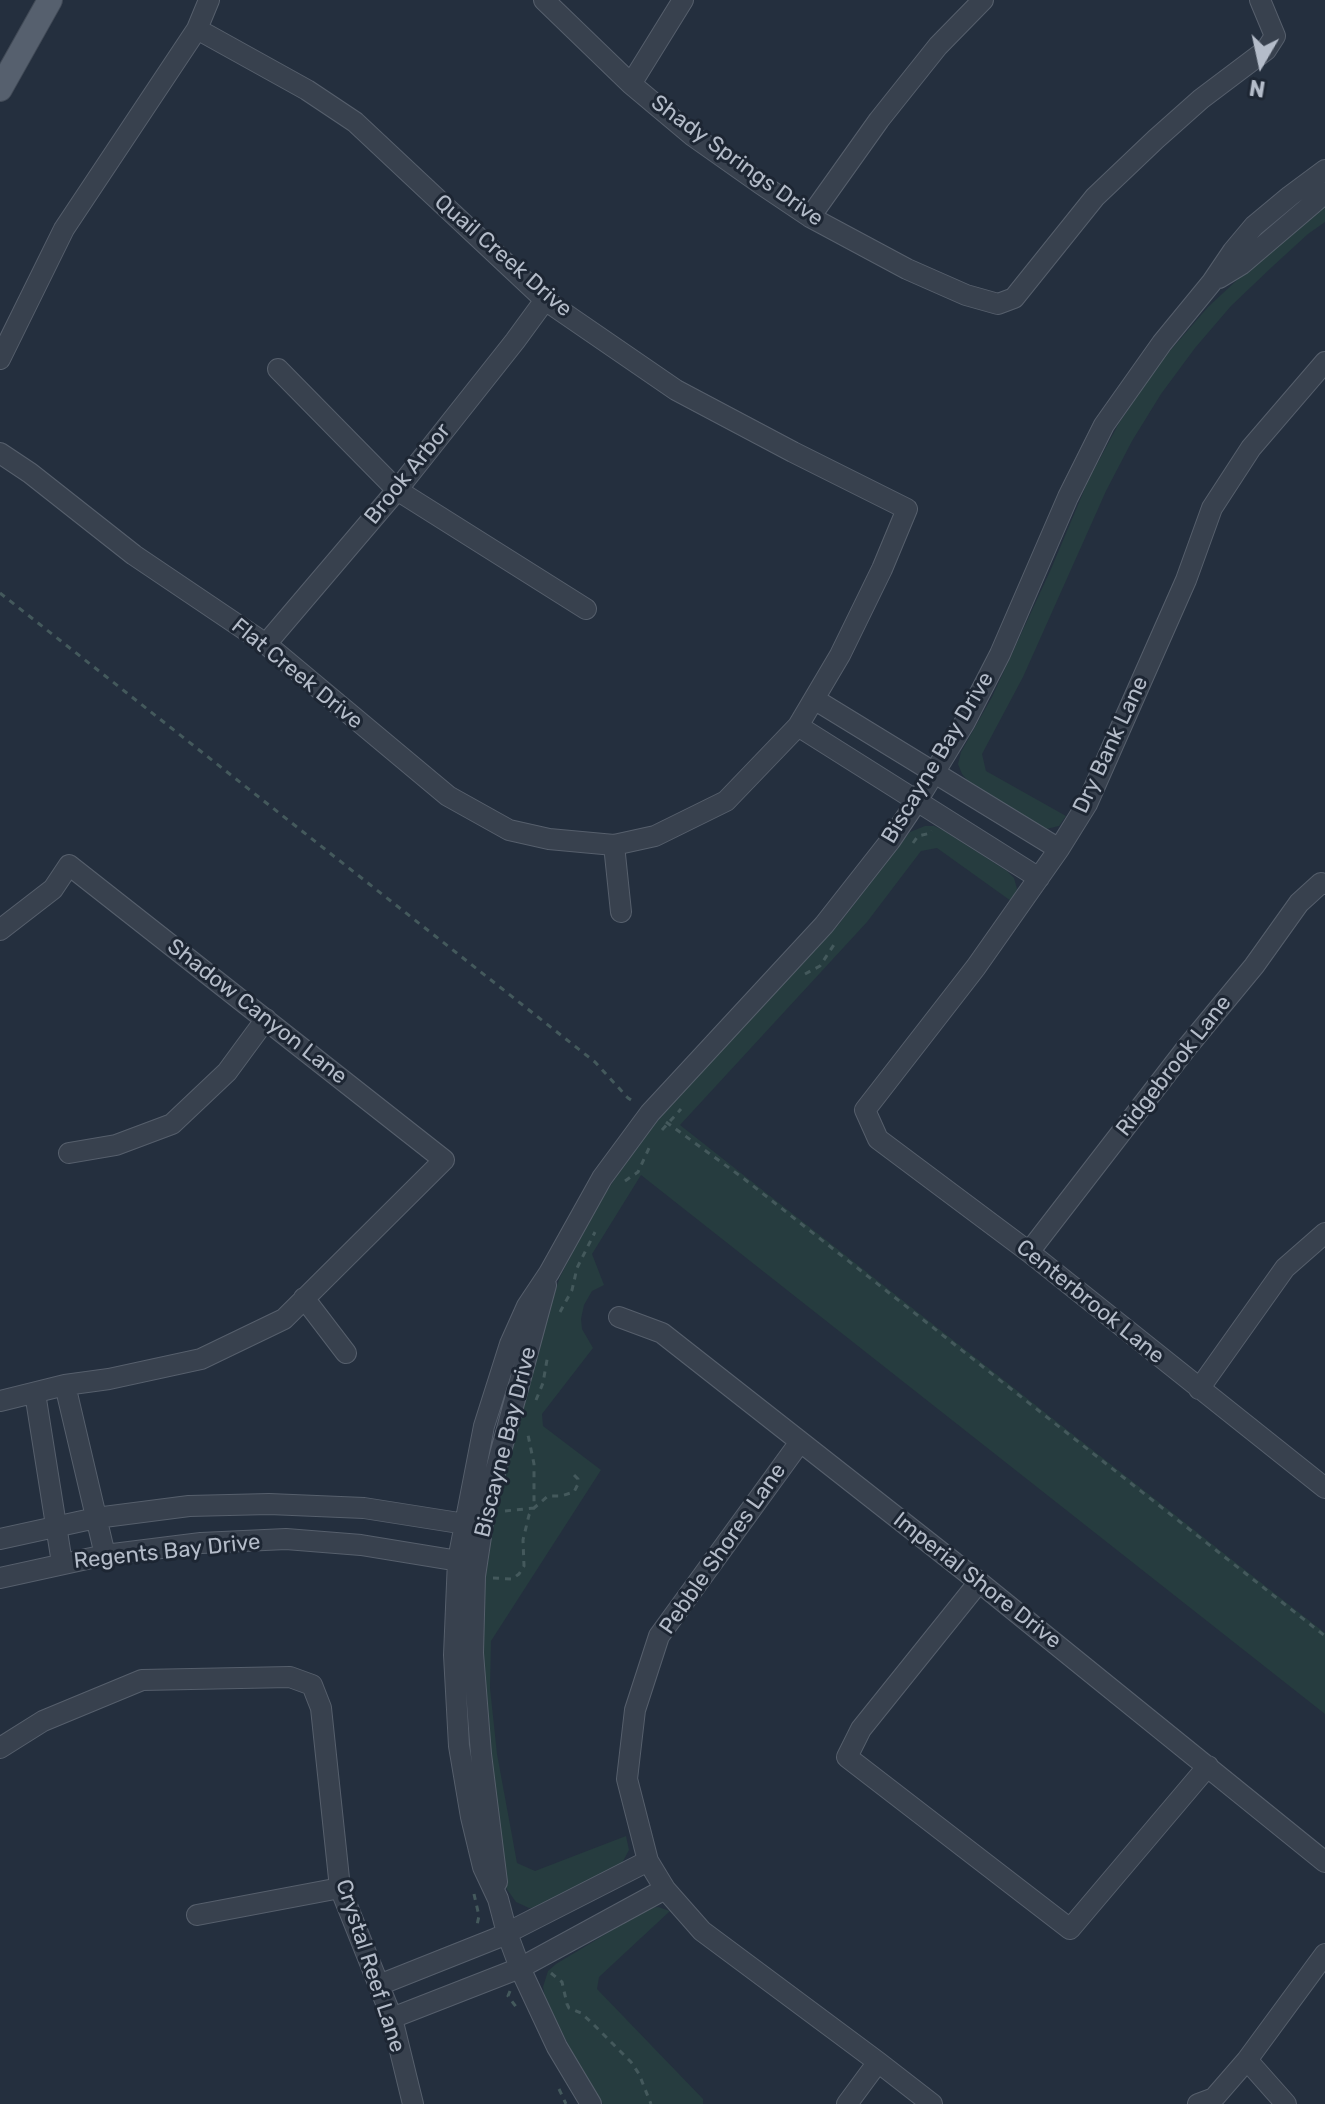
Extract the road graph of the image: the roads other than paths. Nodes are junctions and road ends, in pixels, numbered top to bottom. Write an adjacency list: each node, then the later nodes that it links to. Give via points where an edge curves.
1 (50, 0): 9 (main road)
2 (209, 0): 7 (street)
3 (544, 0): 8 (street, Shady Springs Drive)
4 (683, 0): 8 (street)
5 (983, 0): 12 (street, via 879,120)
6 (1260, 0): 12 (street, Shady Springs Drive, via 1275,36 1266,50 1201,99 1095,197 1014,298 998,304 966,295)
7 (197, 29): 14 (street, Quail Creek Drive, via 355,122); 15 (street, via 64,229)
8 (631, 84): 12 (street, Shady Springs Drive, via 693,136)
9 (0, 89)
10 (1325, 170): 13 (street, Biscayne Bay Drive, via 1254,226)
11 (1325, 193): 13 (street, Biscayne Bay Drive, via 1242,264)
12 (810, 217)
13 (1212, 282): 25 (street, Biscayne Bay Drive, via 1104,425 1000,654)
14 (545, 300): 19 (street, Brook Arbor); 20 (street, Quail Creek Drive, via 676,390)
15 (0, 359)
16 (1325, 362): 28 (street, Dry Bank Lane, via 1251,448 1212,508 1094,790)
17 (278, 369): 19 (street)
18 (0, 453): 22 (street, Flat Creek Drive, via 134,555)
19 (397, 490): 21 (street); 22 (street, Brook Arbor)
20 (907, 509): 23 (street, Flat Creek Drive, via 875,584)
21 (586, 609)
22 (266, 644): 27 (street, Flat Creek Drive, via 448,796 509,830)
23 (814, 699): 24 (street, Flat Creek Drive); 25 (street)
24 (798, 726): 26 (street); 27 (street, Flat Creek Drive, via 726,801 655,836)
25 (935, 773): 26 (street, Biscayne Bay Drive); 28 (street)
26 (925, 806): 29 (street); 48 (street, Biscayne Bay Drive, via 890,841 824,925 650,1113 602,1178 510,1344 484,1426)
27 (614, 845): 31 (street)
28 (1059, 849): 29 (street, Dry Bank Lane)
29 (1039, 878): 34 (street, Dry Bank Lane)
30 (1323, 884): 37 (street, Ridgebrook Lane, via 1299,903)
31 (621, 912)
32 (0, 930): 33 (street, Shadow Canyon Lane, via 53,889 69,865)
33 (266, 1019): 35 (street, via 227,1072 172,1124 116,1145); 38 (street, Shadow Canyon Lane, via 444,1160)
34 (865, 1110): 37 (street, Centerbrook Lane, via 878,1139)
35 (69, 1153)
36 (1325, 1233): 42 (street, via 1285,1268)
37 (1029, 1252): 42 (street, Centerbrook Lane)
38 (304, 1298): 40 (street); 41 (street, via 284,1319 201,1359)
39 (619, 1317): 45 (street, Imperial Shore Drive, via 662,1333)
40 (346, 1353)
41 (65, 1385): 43 (street); 47 (street)
42 (1199, 1389): 46 (street, Centerbrook Lane)
43 (35, 1393): 44 (street); 49 (street)
44 (0, 1401)
45 (800, 1442): 55 (street, Imperial Shore Drive); 58 (street, Pebble Shores Lane, via 659,1636 635,1710 627,1779)
46 (1325, 1488)
47 (96, 1518): 48 (street, Regents Bay Drive, via 189,1506 269,1504 364,1508); 49 (street, Regents Bay Drive); 51 (street)
48 (473, 1525): 52 (street, Biscayne Bay Drive)
49 (56, 1526): 50 (street, Regents Bay Drive); 53 (street)
50 (0, 1539)
51 (105, 1555): 52 (street, Regents Bay Drive, via 286,1539); 53 (street, Regents Bay Drive)
52 (468, 1562): 63 (street, Biscayne Bay Drive, via 454,1655 459,1746 483,1867)
53 (62, 1563): 54 (street, Regents Bay Drive)
54 (0, 1578)
55 (979, 1582): 57 (street, Imperial Shore Drive); 57 (street, via 861,1729 847,1757 1070,1929)
56 (0, 1748): 60 (street, Crystal Reef Lane, via 43,1721 142,1680 290,1677 312,1685 321,1708)
57 (1208, 1766): 59 (street, Imperial Shore Drive)
58 (648, 1861): 61 (street, Pebble Shores Lane); 63 (street)
59 (1325, 1862)
60 (340, 1888): 62 (street); 66 (street, Crystal Reef Lane)
61 (665, 1889): 65 (street); 69 (street, Pebble Shores Lane, via 702,1931)
62 (197, 1915)
63 (507, 1933): 65 (street, Biscayne Bay Drive); 66 (street)
64 (1325, 1954): 68 (street)
65 (525, 1965): 67 (street); 71 (street, Biscayne Bay Drive, via 557,2047)
66 (379, 1985): 67 (street, Crystal Reef Lane)
67 (392, 2018): 70 (street, Crystal Reef Lane)
68 (1247, 2060): 74 (street, via 1214,2098); 75 (street)
69 (878, 2062): 72 (street); 73 (street, Pebble Shores Lane)
70 (413, 2104)
71 (591, 2104)
72 (847, 2104)
73 (932, 2104)
74 (1198, 2104)
75 (1286, 2104)

